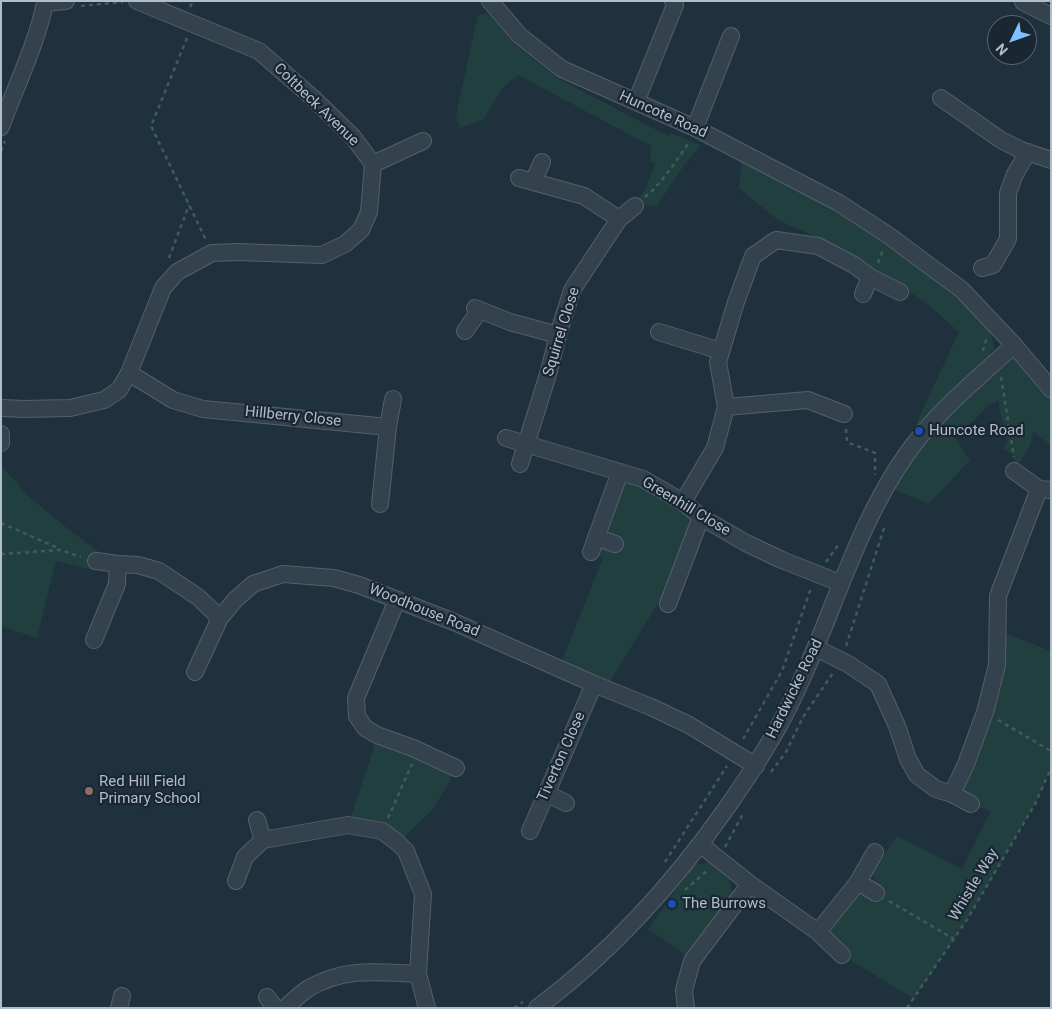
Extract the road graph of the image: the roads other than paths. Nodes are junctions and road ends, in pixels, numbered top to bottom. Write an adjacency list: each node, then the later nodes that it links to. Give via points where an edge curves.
1 (137, 1): 18 (street, Coltbeck Avenue, via 259,51 353,137)
2 (490, 1): 11 (street, Huncote Road, via 520,36 562,69)
3 (673, 1): 11 (street, via 675,5)
4 (45, 2): 6 (street); 9 (street, via 36,40)
5 (1023, 2): 7 (street)
6 (70, 4)
7 (1051, 16)
8 (731, 36): 13 (street)
9 (7, 94): 12 (street)
10 (941, 98): 15 (street, via 1001,140)
11 (636, 102): 13 (street, Huncote Road)
12 (1, 127)
13 (690, 138): 28 (street, Huncote Road, via 839,203 888,234 962,290)
14 (423, 141): 18 (street)
15 (1028, 152): 16 (street); 21 (street, via 1008,193 1008,239 993,265)
16 (1051, 160)
17 (542, 162): 20 (street, via 526,180 584,196)
18 (373, 164): 30 (street, via 370,212 361,230 345,244 322,255 212,253 177,272 163,288)
19 (634, 206): 20 (street, Squirrel Close)
20 (619, 219): 27 (street, Squirrel Close, via 572,290)
21 (982, 268)
22 (870, 277): 23 (street); 24 (street); 29 (street, via 818,246 776,240 753,256)
23 (900, 292)
24 (863, 294)
25 (465, 331): 27 (street, via 477,309)
26 (659, 332): 29 (street)
27 (558, 336): 40 (street, Squirrel Close)
28 (1014, 345): 31 (street, Huncote Road); 51 (street, Hardwicke Road, via 937,415 907,454 878,501)
29 (721, 351): 33 (street, via 718,362)
30 (129, 373): 34 (street, via 119,390 104,400 70,408); 36 (street, Hillberry Close, via 173,400 202,409)
31 (1051, 389)
32 (393, 399): 36 (street)
33 (726, 407): 35 (street, via 808,400); 45 (street, via 715,448)
34 (1, 408)
35 (844, 414)
36 (388, 427): 46 (street)
37 (1, 434): 39 (street)
38 (506, 438): 40 (street, Greenhill Close)
39 (1, 443)
40 (527, 444): 41 (street, Squirrel Close); 42 (street, Greenhill Close)
41 (520, 464)
42 (620, 472): 45 (street, Greenhill Close, via 644,479); 48 (street, via 593,545)
43 (1014, 472): 44 (street)
44 (1045, 490): 62 (street, via 998,596 997,665 985,712)
45 (683, 502): 47 (street, Greenhill Close)
46 (380, 504)
47 (701, 517): 51 (street, Greenhill Close, via 746,543); 53 (street)
48 (615, 544)
49 (96, 561): 50 (street)
50 (118, 564): 54 (street, via 159,571 198,597); 55 (street, via 117,584)
51 (840, 583): 56 (street, Hardwicke Road)
52 (397, 600): 54 (street, Woodhouse Road, via 334,578 283,574 253,584); 58 (street, Woodhouse Road); 60 (street, via 356,698 357,716 365,728 377,735)
53 (668, 604)
54 (220, 618): 57 (street, Woodhouse Road)
55 (94, 640)
56 (816, 648): 59 (street, Hardwicke Road, via 794,698); 62 (street, via 878,684 917,774 936,789)
57 (195, 672)
58 (594, 684): 59 (street, Woodhouse Road, via 689,725); 61 (street, Tiverton Close)
59 (756, 766): 68 (street, Hardwicke Road)
60 (456, 768)
61 (546, 793): 63 (street); 66 (street, Tiverton Close)
62 (952, 794): 64 (street)
63 (566, 803)
64 (971, 804)
65 (257, 820): 67 (street)
66 (530, 831)
67 (263, 840): 70 (street, via 245,857); 76 (street, via 348,825 382,831 398,843 406,851 423,894)
68 (701, 845): 72 (street); 77 (street, Hardwicke Road, via 620,938 588,968)
69 (876, 852): 71 (street)
70 (236, 881)
71 (858, 882): 73 (street); 74 (street)
72 (750, 884): 74 (street); 80 (street, via 692,961 684,990)
73 (876, 893)
74 (818, 932): 75 (street)
75 (842, 955)
76 (418, 974): 78 (street, via 359,971 340,975 309,988); 79 (street)
77 (533, 1003)
78 (285, 1008)
79 (427, 1008)
80 (686, 1008)

